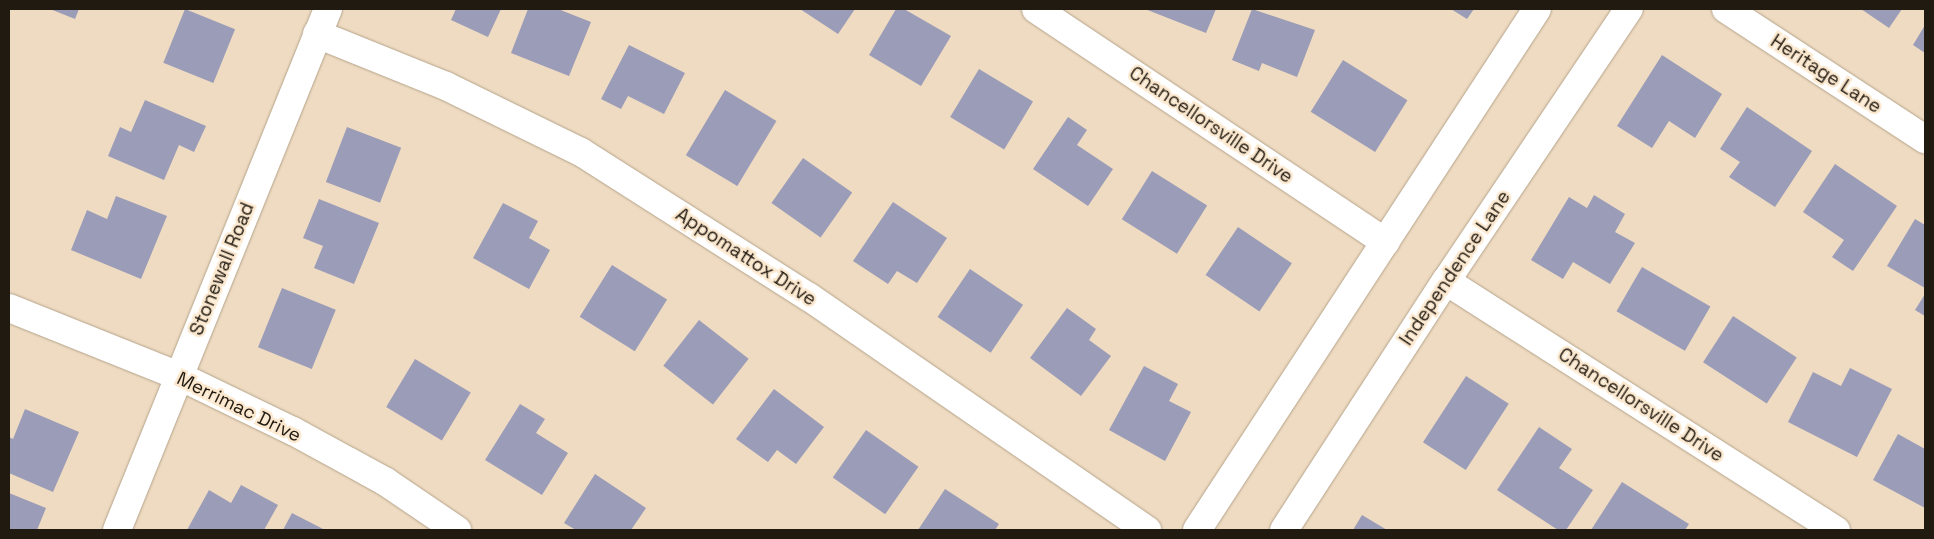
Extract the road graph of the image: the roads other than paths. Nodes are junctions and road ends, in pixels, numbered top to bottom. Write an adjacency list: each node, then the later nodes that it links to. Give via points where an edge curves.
1 (328, 9): 6 (street, Stonewall Road)
2 (1036, 9): 8 (street, Chancellorsville Drive)
3 (1537, 9): 8 (street)
4 (1629, 9): 9 (street, Independence Lane)
5 (1726, 9): 7 (street, Heritage Lane)
6 (317, 34): 11 (street, Stonewall Road); 14 (street, Appomattox Drive, via 446,86 581,152 809,297)
7 (1925, 139)
8 (1385, 242): 15 (street)
9 (1446, 280): 16 (street, Independence Lane); 17 (street, Chancellorsville Drive)
10 (9, 308): 11 (street, Merrimac Drive)
11 (179, 376): 12 (street, Stonewall Road); 13 (street, Merrimac Drive, via 293,431 386,482)
12 (117, 530)
13 (457, 530)
14 (1147, 530)
15 (1197, 530)
16 (1284, 530)
17 (1836, 530)

